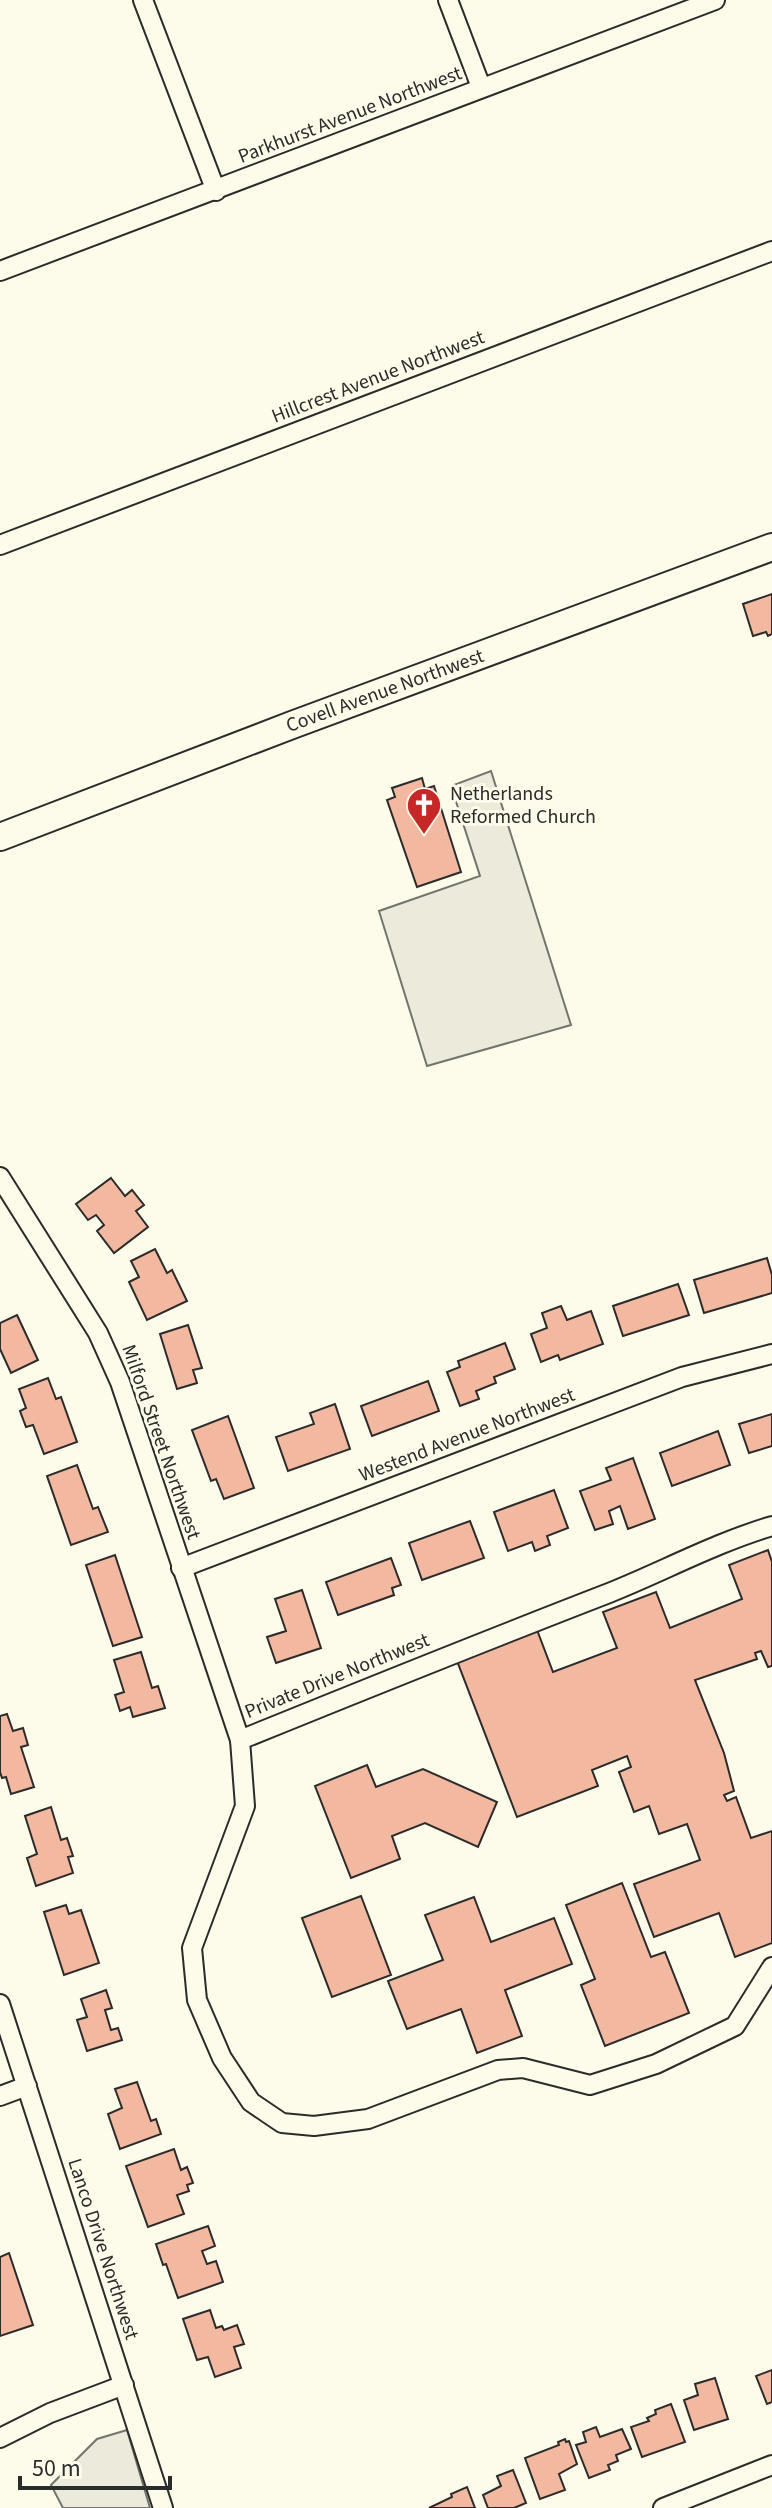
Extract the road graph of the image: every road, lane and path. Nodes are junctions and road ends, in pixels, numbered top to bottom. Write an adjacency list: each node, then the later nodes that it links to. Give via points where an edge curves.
1 (143, 0): 5 (street)
2 (448, 0): 4 (street)
3 (715, 0): 4 (street, Parkhurst Avenue Northwest)
4 (481, 87): 5 (street, Parkhurst Avenue Northwest)
5 (216, 191): 7 (street, Parkhurst Avenue Northwest)
6 (772, 251): 8 (street, Hillcrest Avenue Northwest)
7 (0, 271)
8 (0, 545)
9 (772, 547): 10 (street, Covell Avenue Northwest)
10 (0, 837)
11 (0, 1177): 14 (street, Milford Street Northwest, via 98,1333 120,1382)
12 (772, 1354): 14 (street, Westend Avenue Northwest, via 682,1377)
13 (772, 1526): 15 (street, Private Drive Northwest, via 723,1541 613,1592)
14 (181, 1568): 15 (street, Milford Street Northwest)
15 (240, 1740): 16 (street, Private Drive Northwest, via 245,1806 192,1948 197,2000 222,2058 251,2102 282,2123 314,2126 368,2119 498,2070 523,2068 590,2085 656,2064 735,2026)
16 (772, 1967)
17 (0, 2004): 18 (street, Lanco Drive Northwest)
18 (27, 2086): 19 (street); 20 (street, Lanco Drive Northwest)
19 (0, 2096)
20 (124, 2385): 21 (street); 23 (street, Lanco Drive Northwest)
21 (0, 2438)
22 (772, 2465): 24 (street)
23 (163, 2508)
24 (663, 2508)

